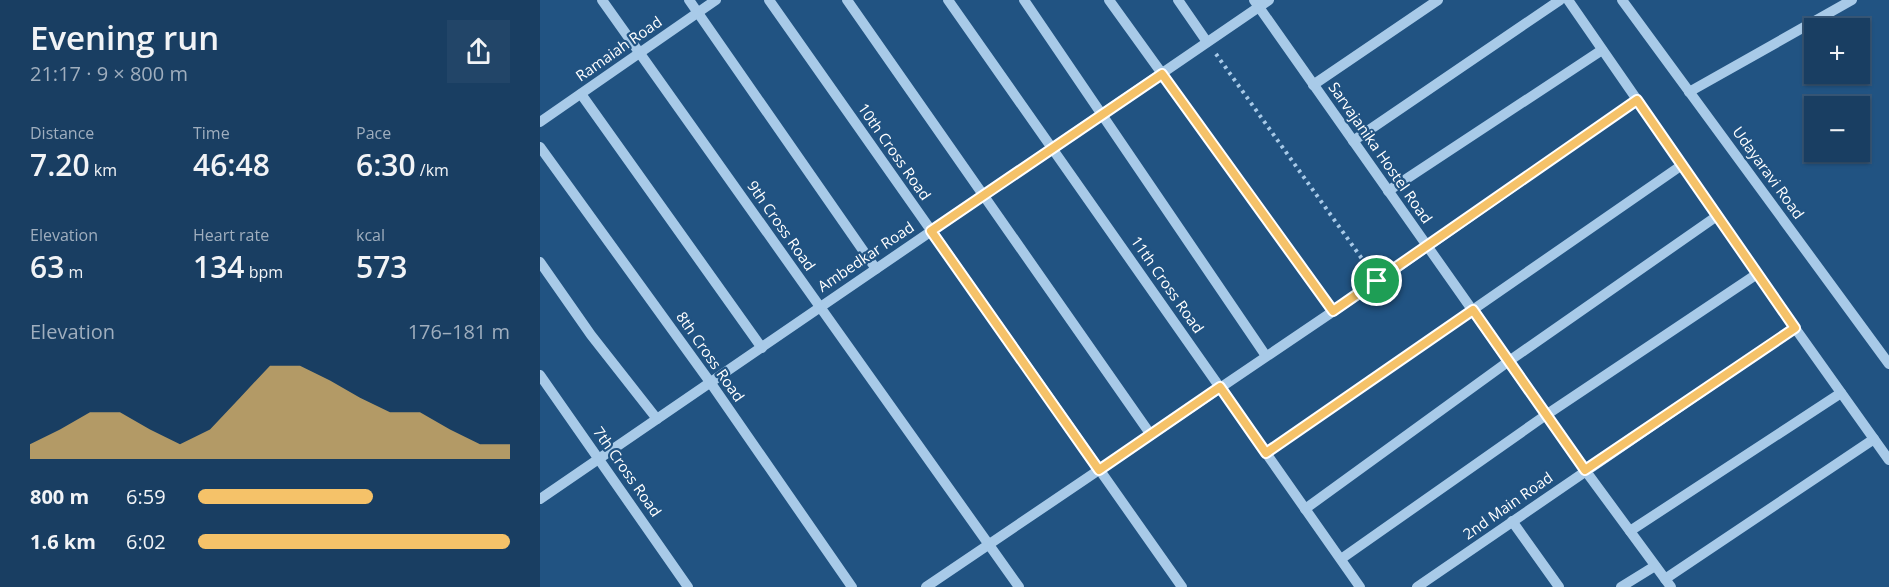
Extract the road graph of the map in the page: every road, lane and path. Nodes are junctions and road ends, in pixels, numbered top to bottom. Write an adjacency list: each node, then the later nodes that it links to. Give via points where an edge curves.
1 (602, 0): 20 (street, 9th Cross Road)
2 (689, 0): 17 (street)
3 (716, 0): 17 (street, Ramaiah Road)
4 (769, 0): 35 (street, 10th Cross Road)
5 (847, 0): 33 (street)
6 (948, 0): 30 (street, 11th Cross Road)
7 (1024, 0): 26 (street)
8 (1109, 0): 21 (street)
9 (1178, 0): 18 (street)
10 (1269, 0): 16 (street, Ambedkar Road)
11 (1438, 0): 22 (street)
12 (1560, 0): 28 (street)
13 (1568, 0): 19 (street)
14 (1622, 0): 23 (street, Udayaravi Road)
15 (1852, 0): 23 (street)
16 (1256, 4): 18 (street, Ambedkar Road); 22 (street, Sarvajanika Hostel Road)
17 (698, 12): 20 (street, Ramaiah Road); 38 (street)
18 (1207, 42): 21 (street, Ambedkar Road); 40 (path)
19 (1602, 50): 25 (street); 32 (street)
20 (640, 52): 24 (street, Ramaiah Road); 41 (street, 9th Cross Road)
21 (1162, 74): 26 (street, Ambedkar Road); 43 (street)
22 (1314, 85): 28 (street, Sarvajanika Hostel Road)
23 (1689, 92): 48 (street, Udayaravi Road)
24 (581, 94): 27 (street, Ramaiah Road); 45 (street)
25 (1637, 100): 31 (street); 36 (street)
26 (1102, 114): 30 (street, Ambedkar Road); 46 (street)
27 (540, 122)
28 (1353, 141): 32 (street, Sarvajanika Hostel Road)
29 (540, 147): 50 (street, 8th Cross Road)
30 (1052, 148): 33 (street, Ambedkar Road); 51 (street, 11th Cross Road)
31 (1682, 165): 34 (street); 42 (street)
32 (1388, 191): 36 (street, Sarvajanika Hostel Road)
33 (984, 196): 35 (street, Ambedkar Road); 55 (street)
34 (1717, 216): 39 (street); 47 (street)
35 (931, 231): 38 (street, Ambedkar Road); 60 (street, 10th Cross Road)
36 (1428, 247): 40 (street); 42 (street, Sarvajanika Hostel Road)
37 (540, 262): 54 (street)
38 (876, 269): 41 (street, Ambedkar Road)
39 (1757, 274): 44 (street); 53 (street)
40 (1377, 281): 43 (street)
41 (820, 307): 45 (street, Ambedkar Road); 66 (street, 9th Cross Road)
42 (1473, 310): 47 (street, Sarvajanika Hostel Road); 57 (street)
43 (1333, 311): 46 (street)
44 (1795, 328): 52 (street); 61 (street, 2nd Main Road)
45 (762, 348): 50 (street, Ambedkar Road)
46 (1266, 356): 51 (street)
47 (1509, 361): 53 (street, Sarvajanika Hostel Road); 63 (street)
48 (1889, 364)
49 (540, 375): 58 (street, 7th Cross Road)
50 (710, 382): 54 (street, Ambedkar Road); 71 (street, 8th Cross Road)
51 (1220, 387): 55 (street); 57 (street, 11th Cross Road)
52 (1841, 393): 56 (street); 65 (street)
53 (1546, 415): 61 (street, Sarvajanika Hostel Road); 67 (street)
54 (657, 419): 58 (street, Ambedkar Road)
55 (1151, 435): 60 (street)
56 (1874, 439): 59 (street); 69 (street)
57 (1266, 453): 63 (street, 11th Cross Road)
58 (599, 459): 62 (street, Ambedkar Road); 70 (street, 7th Cross Road)
59 (1889, 460)
60 (1099, 470): 66 (street); 74 (street, 10th Cross Road)
61 (1585, 470): 64 (street, 2nd Main Road); 65 (street, Sarvajanika Hostel Road)
62 (540, 499)
63 (1305, 509): 67 (street, 11th Cross Road)
64 (1512, 521): 76 (street, 2nd Main Road); 77 (street)
65 (1630, 531): 68 (street, Sarvajanika Hostel Road)
66 (989, 544): 72 (street); 73 (street, 9th Cross Road)
67 (1341, 560): 75 (street, 11th Cross Road)
68 (1655, 566): 69 (street, Sarvajanika Hostel Road); 78 (street)
69 (1668, 583)
70 (688, 587)
71 (852, 587)
72 (926, 587)
73 (1019, 587)
74 (1182, 587)
75 (1360, 587)
76 (1417, 587)
77 (1559, 587)
78 (1621, 587)

